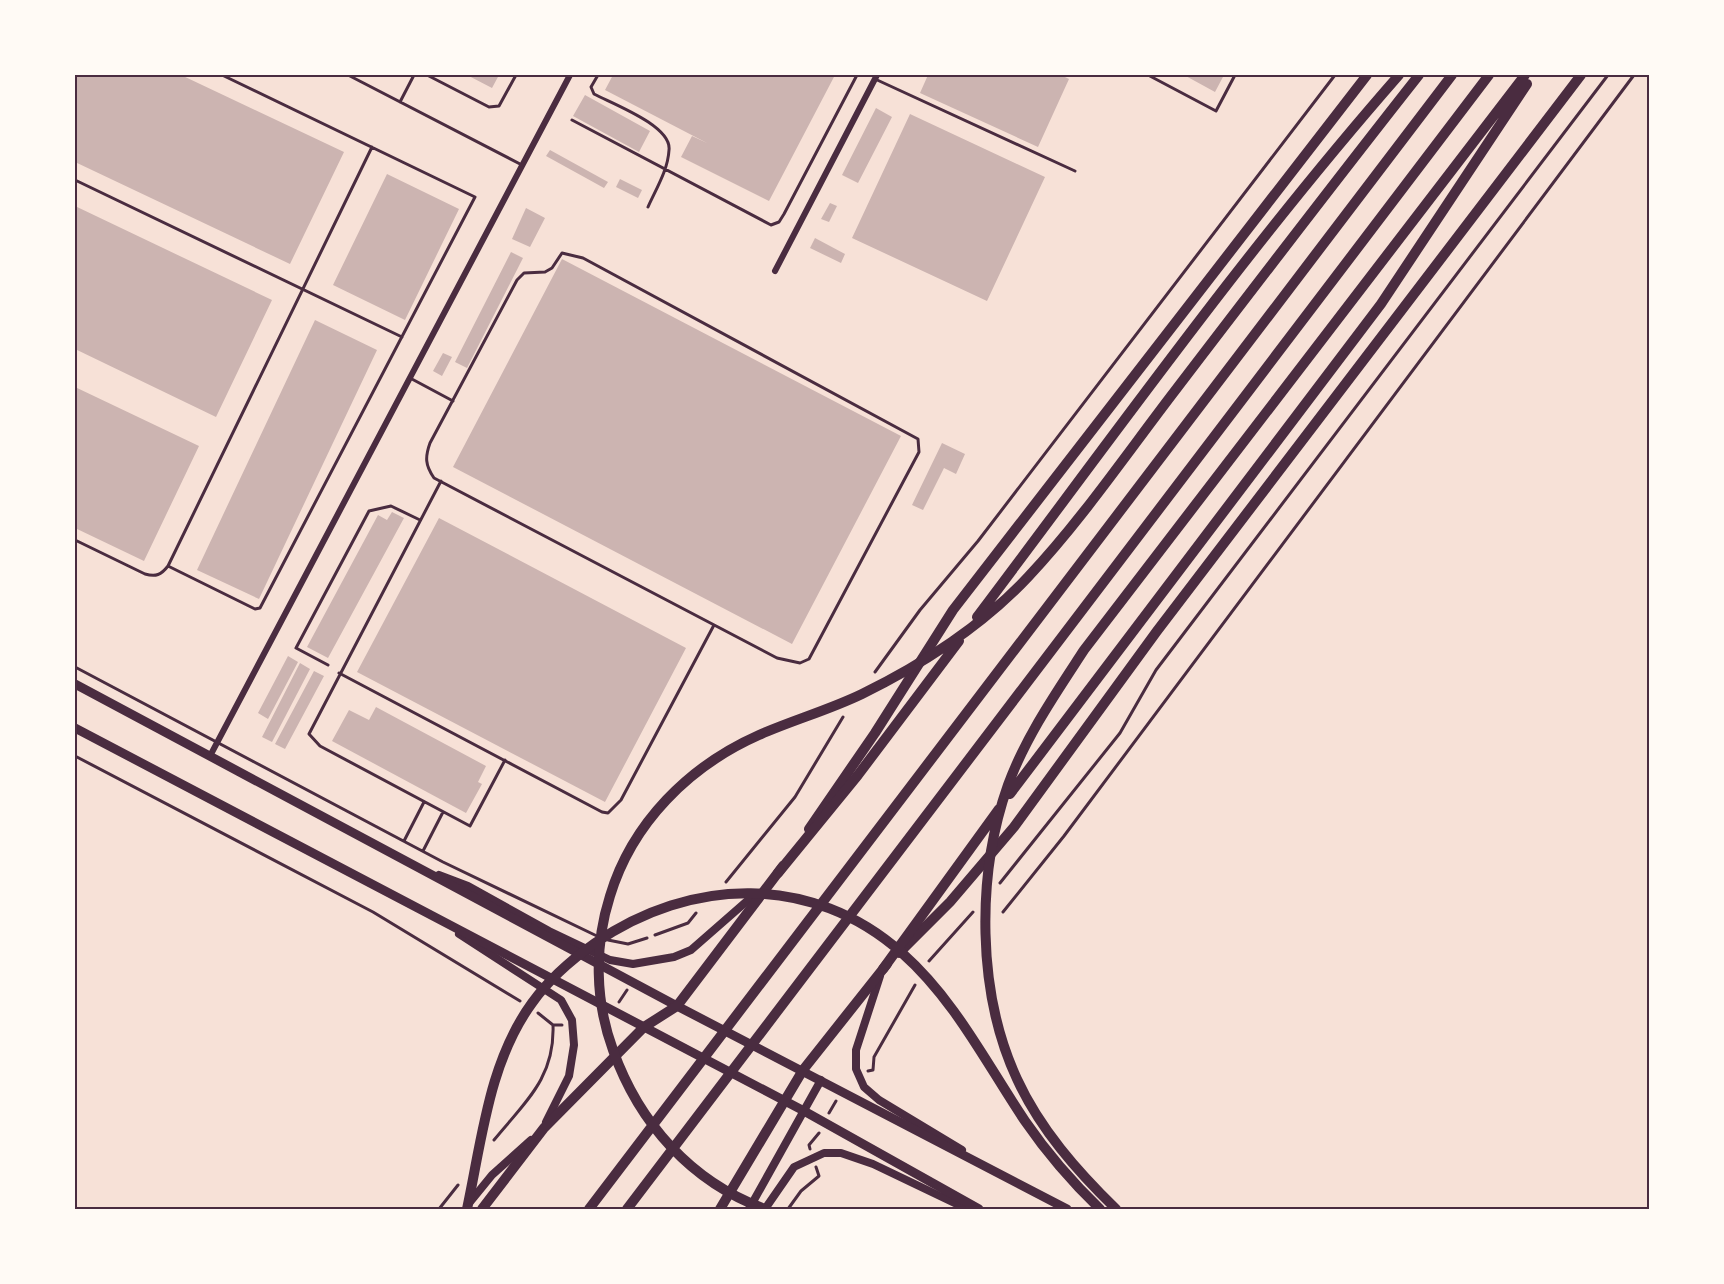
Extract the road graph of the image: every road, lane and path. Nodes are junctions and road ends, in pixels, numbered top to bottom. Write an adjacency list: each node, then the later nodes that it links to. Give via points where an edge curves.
1 (222, 75): 25 (lane)
2 (348, 75): 23 (lane)
3 (414, 75): 23 (lane)
4 (427, 75): 5 (lane, via 489,107 499,106)
5 (516, 75)
6 (570, 75): 26 (street)
7 (598, 75): 27 (lane, via 591,87 594,94 655,125 666,136 670,148)
8 (857, 75): 27 (lane, via 779,222 771,225)
9 (1148, 75): 10 (lane, via 1216,111)
10 (1235, 75)
11 (1335, 75): 44 (path)
12 (1367, 75): 57 (main road, via 952,610)
13 (1399, 75): 57 (main road, via 1335,148 858,775)
14 (1419, 75): 95 (main road, via 1028,577 943,648 862,694 756,736 716,759 674,790 643,825 617,872 603,919 598,980 605,1029 625,1084 644,1117 666,1143 708,1179 744,1202)
15 (1452, 75): 91 (main road)
16 (1489, 75): 92 (main road)
17 (1525, 75): 101 (main road, via 1084,650 1040,717 1009,785 988,874 986,917 986,964 1002,1043 1017,1080 1049,1132)
18 (1533, 75): 66 (main road, via 1381,304 1058,728)
19 (1581, 75): 66 (main road, via 1157,631 1014,827 950,902)
20 (1608, 75): 58 (path, via 1156,670 1120,734)
21 (1634, 75): 63 (path)
22 (876, 77): 28 (lane); 31 (street)
23 (400, 102): 26 (lane)
24 (572, 120): 27 (lane)
25 (372, 147): 32 (lane); 33 (lane, via 475,197)
26 (522, 165): 34 (street)
27 (665, 169): 30 (lane)
28 (1075, 171)
29 (75, 180): 32 (lane)
30 (648, 207)
31 (775, 271)
32 (303, 289): 33 (lane); 39 (lane)
33 (402, 337): 39 (lane, via 260,608)
34 (410, 378): 35 (lane); 48 (street)
35 (453, 401): 36 (lane, via 425,460 434,478); 40 (lane, via 517,280 524,273 545,272 562,253 572,254 918,438 919,452 809,659 788,662)
36 (441, 481): 37 (lane); 40 (lane)
37 (420, 520): 41 (lane, via 391,506 369,511 296,648); 43 (lane)
38 (75, 540): 39 (lane, via 145,574 154,576)
39 (168, 567)
40 (714, 625): 51 (lane, via 621,800 608,813)
41 (328, 665)
42 (75, 667): 48 (lane)
43 (339, 673): 51 (lane); 52 (lane, via 310,727 313,741)
44 (874, 674)
45 (75, 684): 50 (main road)
46 (848, 710): 59 (path, via 795,797)
47 (75, 728): 60 (main road)
48 (217, 742): 50 (street); 54 (lane)
49 (75, 756): 69 (path, via 373,912)
50 (210, 756): 56 (main road)
51 (505, 760): 53 (lane, via 470,826)
52 (424, 802): 53 (lane); 54 (lane)
53 (443, 812): 55 (lane)
54 (404, 841): 55 (lane)
55 (423, 851): 64 (lane, via 593,935 628,944)
56 (416, 866): 57 (street, via 468,886 610,960 633,964 691,950); 68 (main road)
57 (778, 873): 70 (main road)
58 (995, 888)
59 (718, 890)
60 (398, 898): 71 (main road); 73 (street, via 561,1000)
61 (979, 905): 65 (path)
62 (703, 906): 64 (path, via 688,923)
63 (1003, 912)
64 (647, 938)
65 (926, 967)
66 (883, 969): 76 (main road); 77 (street, via 856,1050)
67 (920, 977): 77 (path, via 874,1057 873,1070)
68 (634, 983): 70 (main road); 71 (path)
69 (528, 1006)
70 (677, 1006): 75 (main road); 76 (main road)
71 (609, 1010): 75 (main road)
72 (537, 1012): 74 (path)
73 (573, 1024): 74 (path); 83 (street, via 569,1076)
74 (553, 1025): 84 (path, via 554,1047 549,1067 537,1088)
75 (644, 1027): 80 (main road); 83 (main road)
76 (803, 1070): 78 (main road); 80 (main road)
77 (857, 1072): 87 (street, via 864,1087 879,1100)
78 (821, 1080): 79 (main road); 81 (street)
79 (841, 1090): 82 (path); 87 (main road)
80 (785, 1102): 81 (main road); 93 (main road)
81 (804, 1112): 82 (main road); 94 (street)
82 (824, 1122): 85 (path, via 809,1145); 98 (main road)
83 (544, 1128): 89 (street, via 492,1175); 90 (main road)
84 (491, 1144)
85 (813, 1157): 95 (street, via 794,1167); 96 (path, via 819,1176); 97 (street, via 841,1153)
86 (461, 1181): 88 (path)
87 (1052, 1202): 99 (main road)
88 (439, 1209)
89 (466, 1209): 100 (main road, via 502,1058 531,1003 567,963 622,925 671,903 725,893 797,897 844,914 902,953 936,988 1044,1146)
90 (482, 1209)
91 (589, 1209)
92 (627, 1209)
93 (720, 1209)
94 (749, 1209)
95 (765, 1209)
96 (788, 1209)
97 (967, 1209)
98 (979, 1209)
99 (1067, 1209)
100 (1100, 1209)
101 (1116, 1209)

